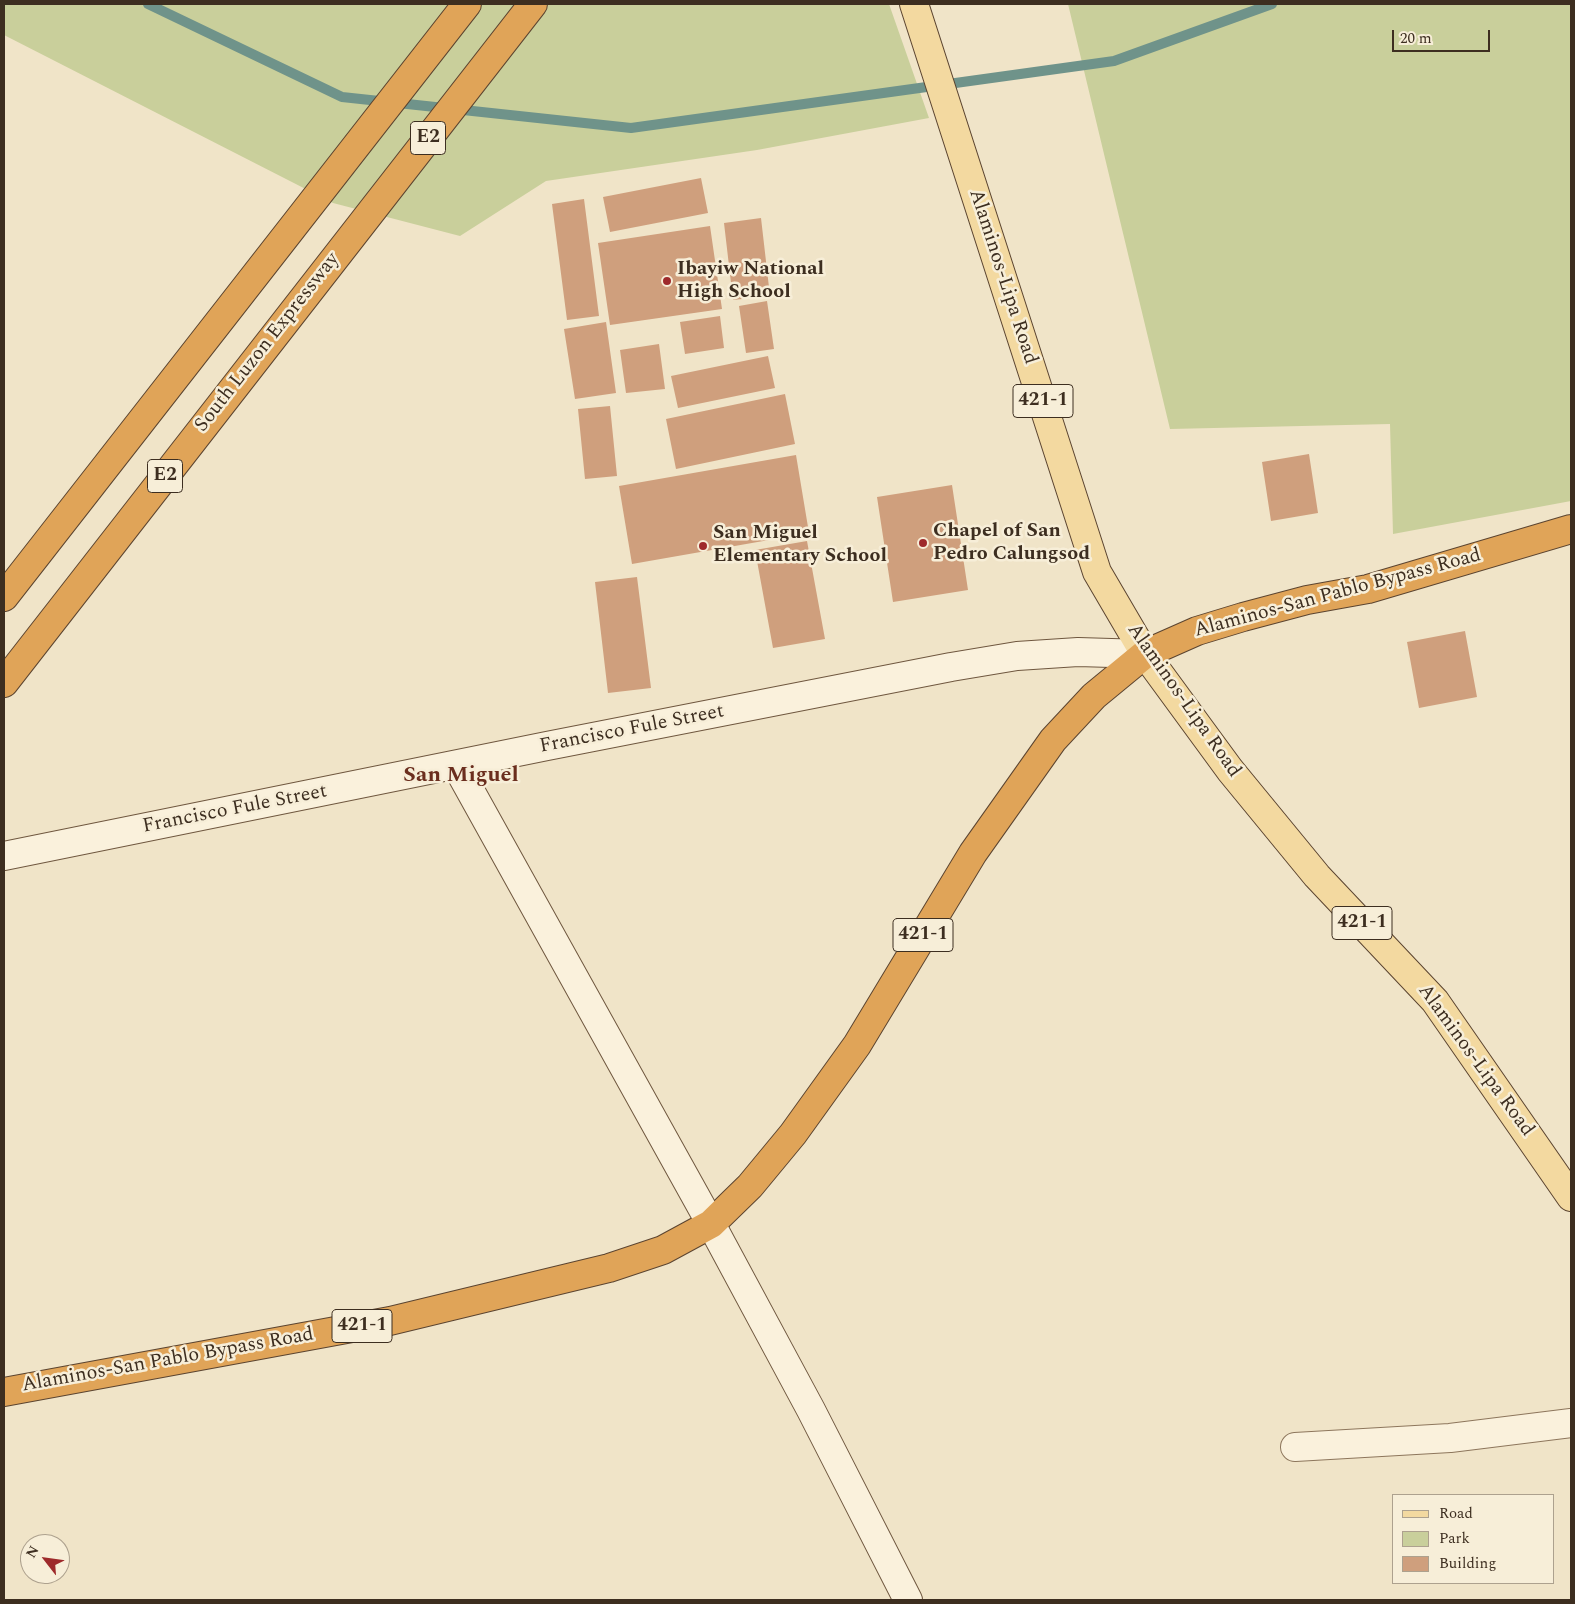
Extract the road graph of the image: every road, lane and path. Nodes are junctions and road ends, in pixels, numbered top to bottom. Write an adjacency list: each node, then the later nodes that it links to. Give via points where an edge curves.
1 (467, 4): 5 (highway, E2)
2 (914, 4): 6 (main road, Alaminos-Lipa Road / 421-1, via 1098,572)
3 (531, 6): 7 (highway, South Luzon Expressway / E2)
4 (1571, 529): 6 (highway, Alaminos-San Pablo Bypass Road, via 1368,589 1307,600 1243,617 1197,631)
5 (4, 597)
6 (1145, 654): 8 (street, Francisco Fule Street, via 1078,652 1017,656); 10 (main road, Alaminos-Lipa Road / 421-1, via 1230,770 1317,876 1435,1001); 11 (highway, Alaminos-San Pablo Bypass Road / 421-1, via 1094,696 1053,740 973,853 857,1045 793,1134 750,1186)
7 (4, 683)
8 (456, 765): 9 (street, Francisco Fule Street); 11 (street)
9 (4, 856)
10 (1571, 1197)
11 (711, 1224): 12 (highway, Alaminos-San Pablo Bypass Road / 421-1, via 663,1250 609,1268 390,1321); 15 (street)
12 (4, 1392)
13 (1571, 1423): 14 (street, via 1450,1438)
14 (1295, 1447)
15 (908, 1600)

